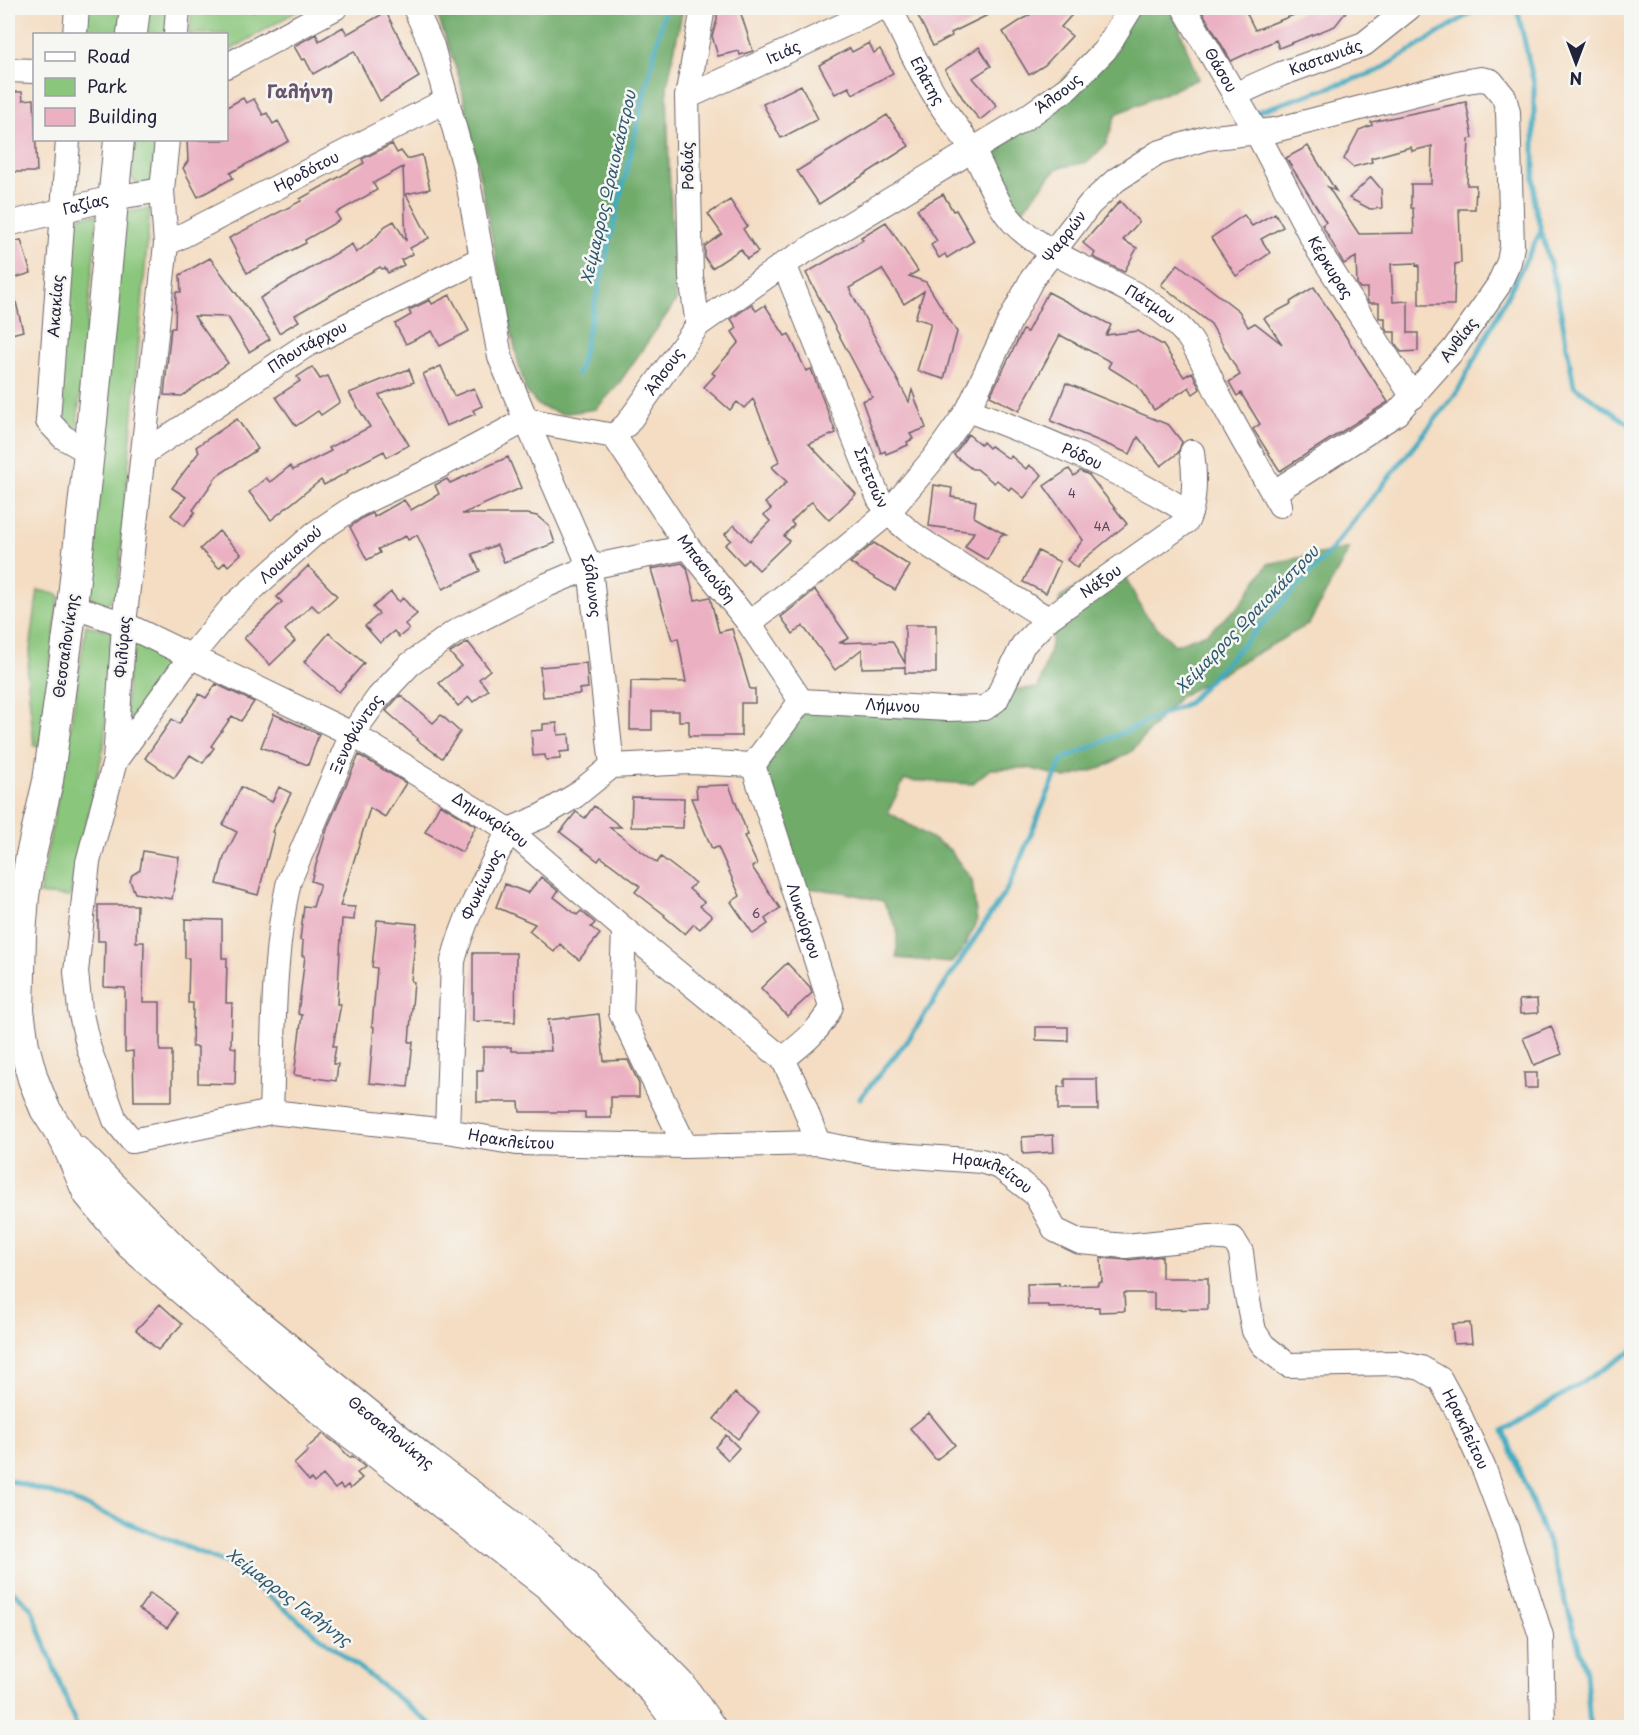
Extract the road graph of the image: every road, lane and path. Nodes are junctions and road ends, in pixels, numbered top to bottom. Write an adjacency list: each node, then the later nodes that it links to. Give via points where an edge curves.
1 (78, 8): 12 (street)
2 (135, 8): 13 (main road)
3 (178, 8): 14 (street)
4 (335, 8): 15 (street)
5 (415, 8): 20 (street, via 432,46)
6 (703, 8): 19 (street, Ροδιάς)
7 (881, 8): 19 (street, Ιτιάς)
8 (890, 8): 26 (street, Ελάτης, via 936,98)
9 (1131, 8): 26 (street, Άλσους, via 1105,50 1069,87)
10 (1184, 8): 18 (street, Θάσου)
11 (1409, 8): 18 (street, Καστανιάς, via 1364,44)
12 (75, 33)
13 (132, 33)
14 (176, 33)
15 (228, 65)
16 (8, 70): 17 (street)
17 (33, 70)
18 (1234, 95): 22 (street, Θάσου)
19 (687, 97): 35 (street, Ροδιάς, via 691,277)
20 (447, 100): 31 (street, Ηροδότου); 33 (street, via 466,171)
21 (1508, 112): 22 (street, Ψαρρών, via 1504,97 1491,81 1472,80); 36 (street, Ανθίας, via 1512,226 1509,262 1498,286 1461,340)
22 (1257, 133): 32 (street, Ψαρρών, via 1206,138 1158,153 1137,165 1090,204); 36 (street, Κέρκυρας, via 1319,251)
23 (68, 141): 29 (street, Ακακίας)
24 (119, 141): 28 (main road, Θεσσαλονίκης)
25 (167, 141): 27 (street, Φιλύρας)
26 (972, 150): 32 (street, Πάτμου, via 1011,220); 34 (street, Άλσους)
27 (162, 190): 28 (street, Γαζίας); 31 (street, Φιλύρας)
28 (112, 198): 29 (street, Γαζίας); 40 (main road, Θεσσαλονίκης)
29 (63, 209): 30 (street, Γαζίας); 40 (street, Ακακίας, via 48,421 63,437)
30 (8, 225)
31 (166, 244): 42 (street, Φιλύρας)
32 (1052, 251): 37 (street, Ψαρρών, via 1032,279); 43 (street, Πάτμου, via 1151,304 1187,335)
33 (481, 259): 38 (street, via 500,357); 42 (street, Πλουτάρχου, via 305,346)
34 (784, 264): 35 (street, Άλσους); 44 (street, Σπετσών, via 879,500)
35 (698, 325): 39 (street, Άλσους, via 627,424)
36 (1413, 397): 43 (street, Ανθίας, via 1397,413)
37 (968, 410): 44 (street, Ψαρρών); 45 (street, Ρόδου, via 1080,454)
38 (526, 420): 39 (street); 47 (street, Σόλωνος); 52 (street, Λουκιανού, via 357,505 314,534 232,607)
39 (614, 436): 46 (street, Μπασιούδη)
40 (89, 452): 48 (main road, Θεσσαλονίκης)
41 (1192, 452): 45 (street)
42 (144, 453): 51 (street, Φιλύρας)
43 (1277, 500)
44 (888, 513): 49 (street, Σπετσών, via 903,528); 50 (street, Ψαρρών)
45 (1190, 513): 49 (street, Νάξου, via 1187,521)
46 (688, 547): 47 (street, Ξενοφώντος); 50 (street, Μπασιούδη)
47 (590, 567): 55 (street, Ξενοφώντος, via 455,632 409,665); 58 (street, Σόλωνος)
48 (72, 606): 51 (street, Δημοκρίτου); 64 (main road, Θεσσαλονίκης, via 48,782 24,896 19,1010 33,1079 45,1109)
49 (1048, 619): 54 (street, Νάξου, via 1023,645 996,700)
50 (749, 623): 53 (street, Μπασιούδη)
51 (124, 624): 52 (street, Δημοκρίτου); 56 (street, Φιλύρας)
52 (192, 655): 55 (street, Δημοκρίτου); 56 (street, Λουκιανού)
53 (801, 701): 54 (street, Λήμνου); 57 (street)
54 (986, 708)
55 (352, 734): 59 (street, Δημοκρίτου); 62 (street, Ξενοφώντος, via 289,881 276,977)
56 (115, 761): 65 (street, Φιλύρας, via 88,862 76,972 89,1049 115,1120)
57 (753, 765): 58 (street, via 691,762); 61 (street, Λυκούργου, via 831,1006 804,1042)
58 (612, 766): 59 (street, Φωκίωνος, via 575,796)
59 (509, 830): 60 (street, Δημοκρίτου); 63 (street, Φωκίωνος, via 474,899 453,961)
60 (624, 929): 61 (street, Δημοκρίτου); 67 (street, via 621,1013)
61 (783, 1059): 66 (street, Δημοκρίτου)
62 (271, 1112): 63 (street, Ηρακλείτου); 65 (street, Ηρακλείτου)
63 (447, 1131): 67 (street, Ηρακλείτου, via 517,1143)
64 (65, 1140): 68 (main road, Θεσσαλονίκης, via 88,1193 131,1245 321,1410 547,1584 655,1692); 69 (main road, Θεσσαλονίκης, via 210,1286 581,1583 680,1684)
65 (132, 1141)
66 (818, 1143): 67 (street, Ηρακλείτου); 70 (street, Ηρακλείτου, via 870,1153 981,1161 1000,1167 1035,1194 1055,1230 1080,1242 1126,1246 1210,1237 1233,1239 1241,1252 1254,1331 1263,1345 1288,1365 1398,1363 1421,1368 1440,1379 1484,1469 1541,1636)
67 (685, 1146)
68 (682, 1728)
69 (711, 1728)
70 (1543, 1728)

